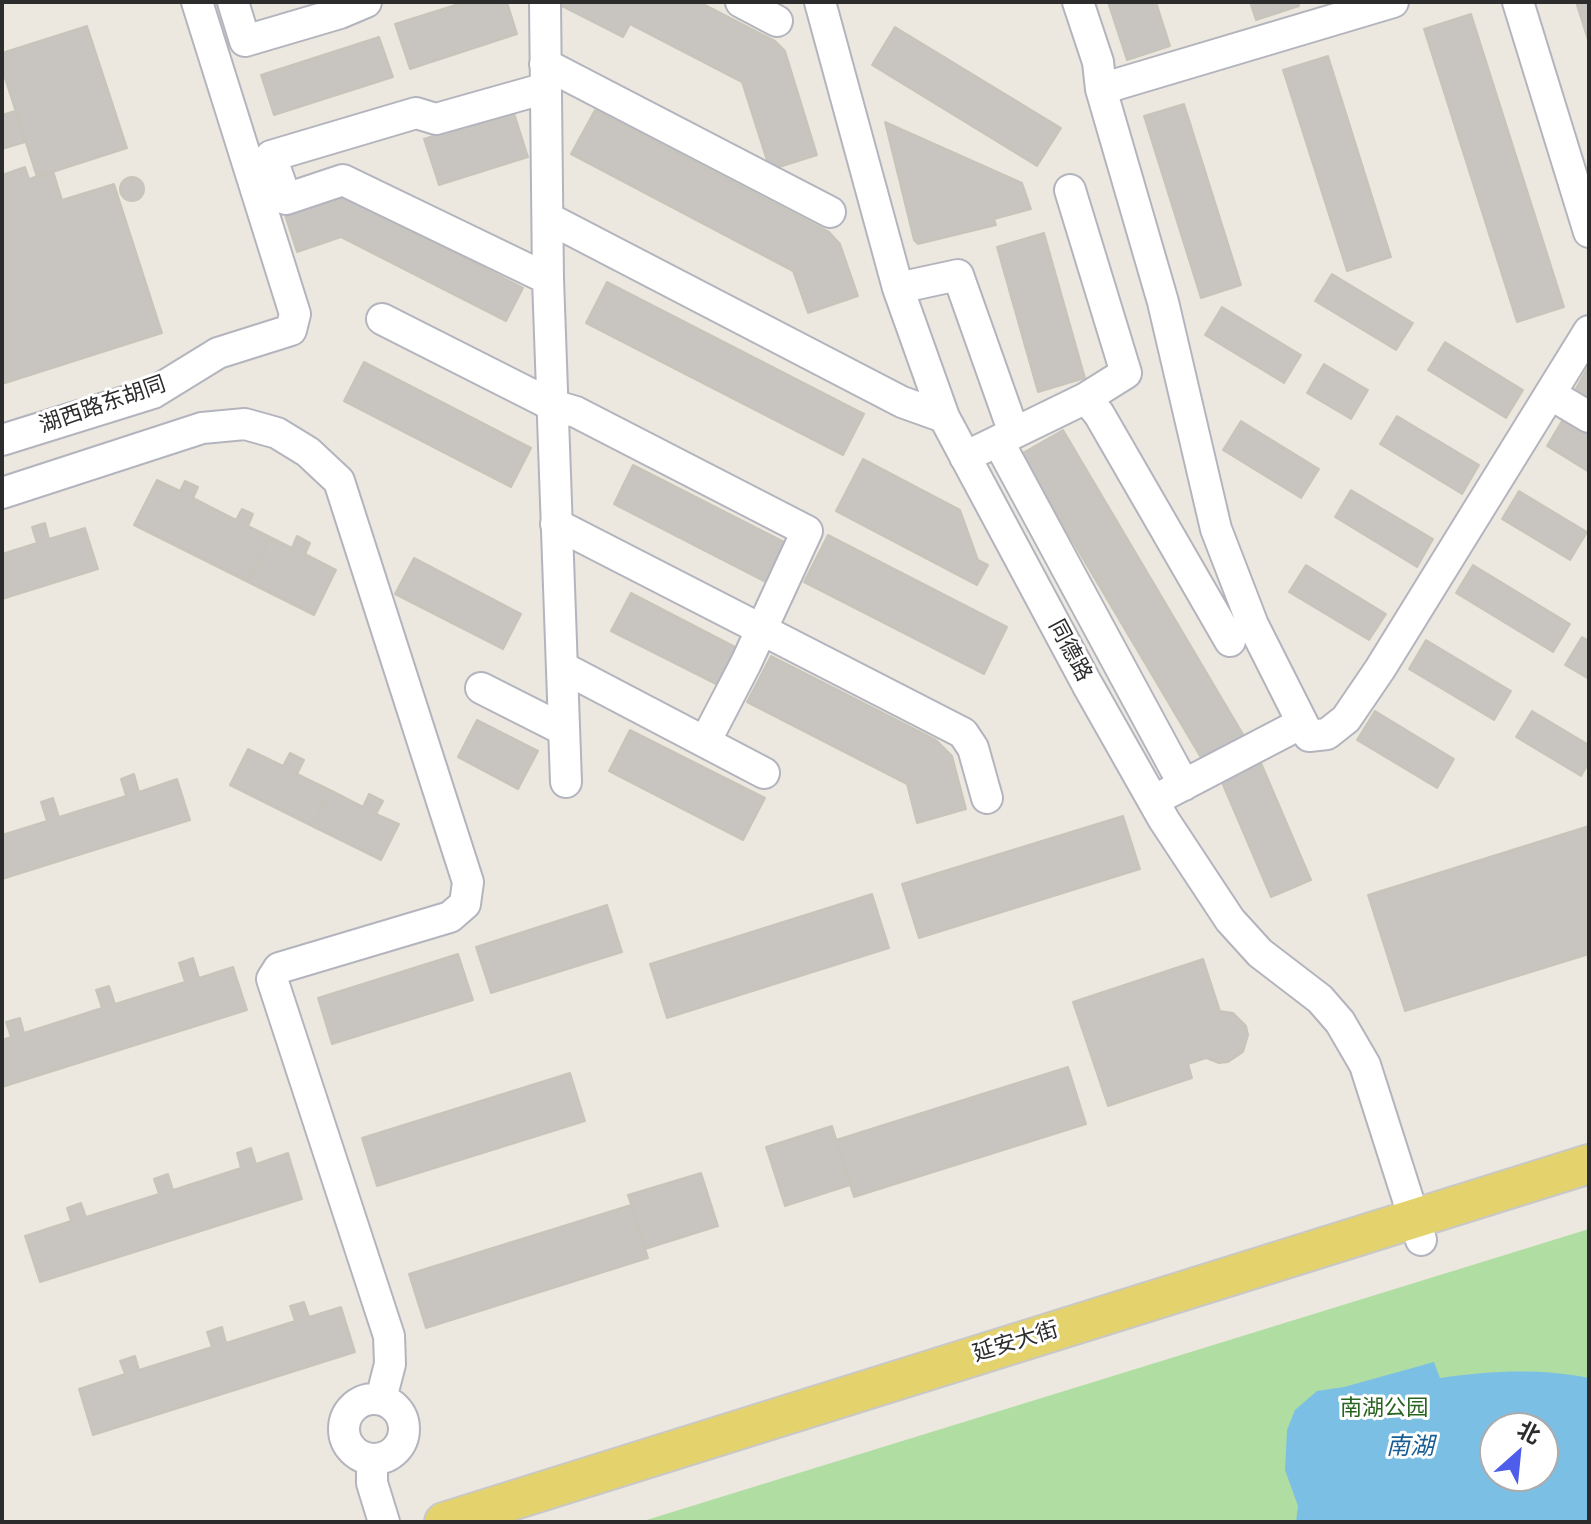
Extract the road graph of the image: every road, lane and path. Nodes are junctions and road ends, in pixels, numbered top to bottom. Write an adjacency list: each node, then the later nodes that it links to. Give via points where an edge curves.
1 (197, 2): 27 (street, 湖西路东胡同, via 295,314 291,330 218,353 153,393)
2 (233, 2): 3 (street, via 245,41)
3 (366, 2)
4 (545, 2): 11 (street)
5 (741, 2): 10 (street)
6 (820, 2): 18 (street, 同德路)
7 (1078, 2): 12 (street, via 1098,62)
8 (1393, 2): 12 (street)
9 (1518, 2): 16 (street)
10 (777, 21)
11 (545, 76): 14 (street); 15 (street); 17 (street, via 436,119 416,113 271,156 286,199 343,180)
12 (1101, 89): 35 (street, via 1163,302 1216,529 1253,625)
13 (1070, 190): 22 (street, via 1126,373)
14 (830, 212)
15 (548, 218): 17 (street); 24 (street, via 902,402)
16 (1589, 232)
17 (548, 279): 23 (street)
18 (898, 288): 24 (street, 同德路); 26 (street, via 958,275)
19 (382, 319): 23 (street)
20 (1589, 331): 21 (street)
21 (1550, 394): 25 (street); 35 (street, via 1346,719 1327,734 1309,736)
22 (1086, 398): 26 (street); 32 (street)
23 (552, 405): 30 (street); 31 (street, via 576,412 807,531)
24 (944, 417): 28 (street, 同德路)
25 (1589, 417)
26 (1006, 437): 28 (street); 40 (street)
27 (2, 440)
28 (965, 457): 42 (street, 同德路)
29 (2, 493): 46 (street, via 202,428 245,424 298,445 339,481 468,882 465,904 450,917 279,968 272,979 389,1336 390,1364)
30 (556, 524): 31 (street); 33 (street)
31 (761, 627): 37 (street); 41 (street, via 963,733 973,748)
32 (1230, 641)
33 (562, 667): 36 (street); 37 (street)
34 (481, 688): 36 (street)
35 (1302, 723): 40 (street)
36 (564, 730): 39 (street)
37 (705, 742): 38 (street)
38 (764, 773)
39 (566, 782)
40 (1184, 785): 42 (street)
41 (987, 798)
42 (1153, 801): 45 (street, 同德路, via 1230,920 1340,1022 1365,1065)
43 (1589, 1164): 45 (main road, 延安大街)
44 (1589, 1191): 45 (main road, 延安大街)
45 (1417, 1229): 49 (main road, 延安大街); 50 (main road, 延安大街)
46 (381, 1399): 47 (street, via 399,1412 404,1433 394,1452); 47 (street, via 355,1406 345,1422 347,1442)
47 (372, 1459): 48 (street, via 372,1483)
48 (384, 1522)
49 (444, 1522)
50 (525, 1522)

